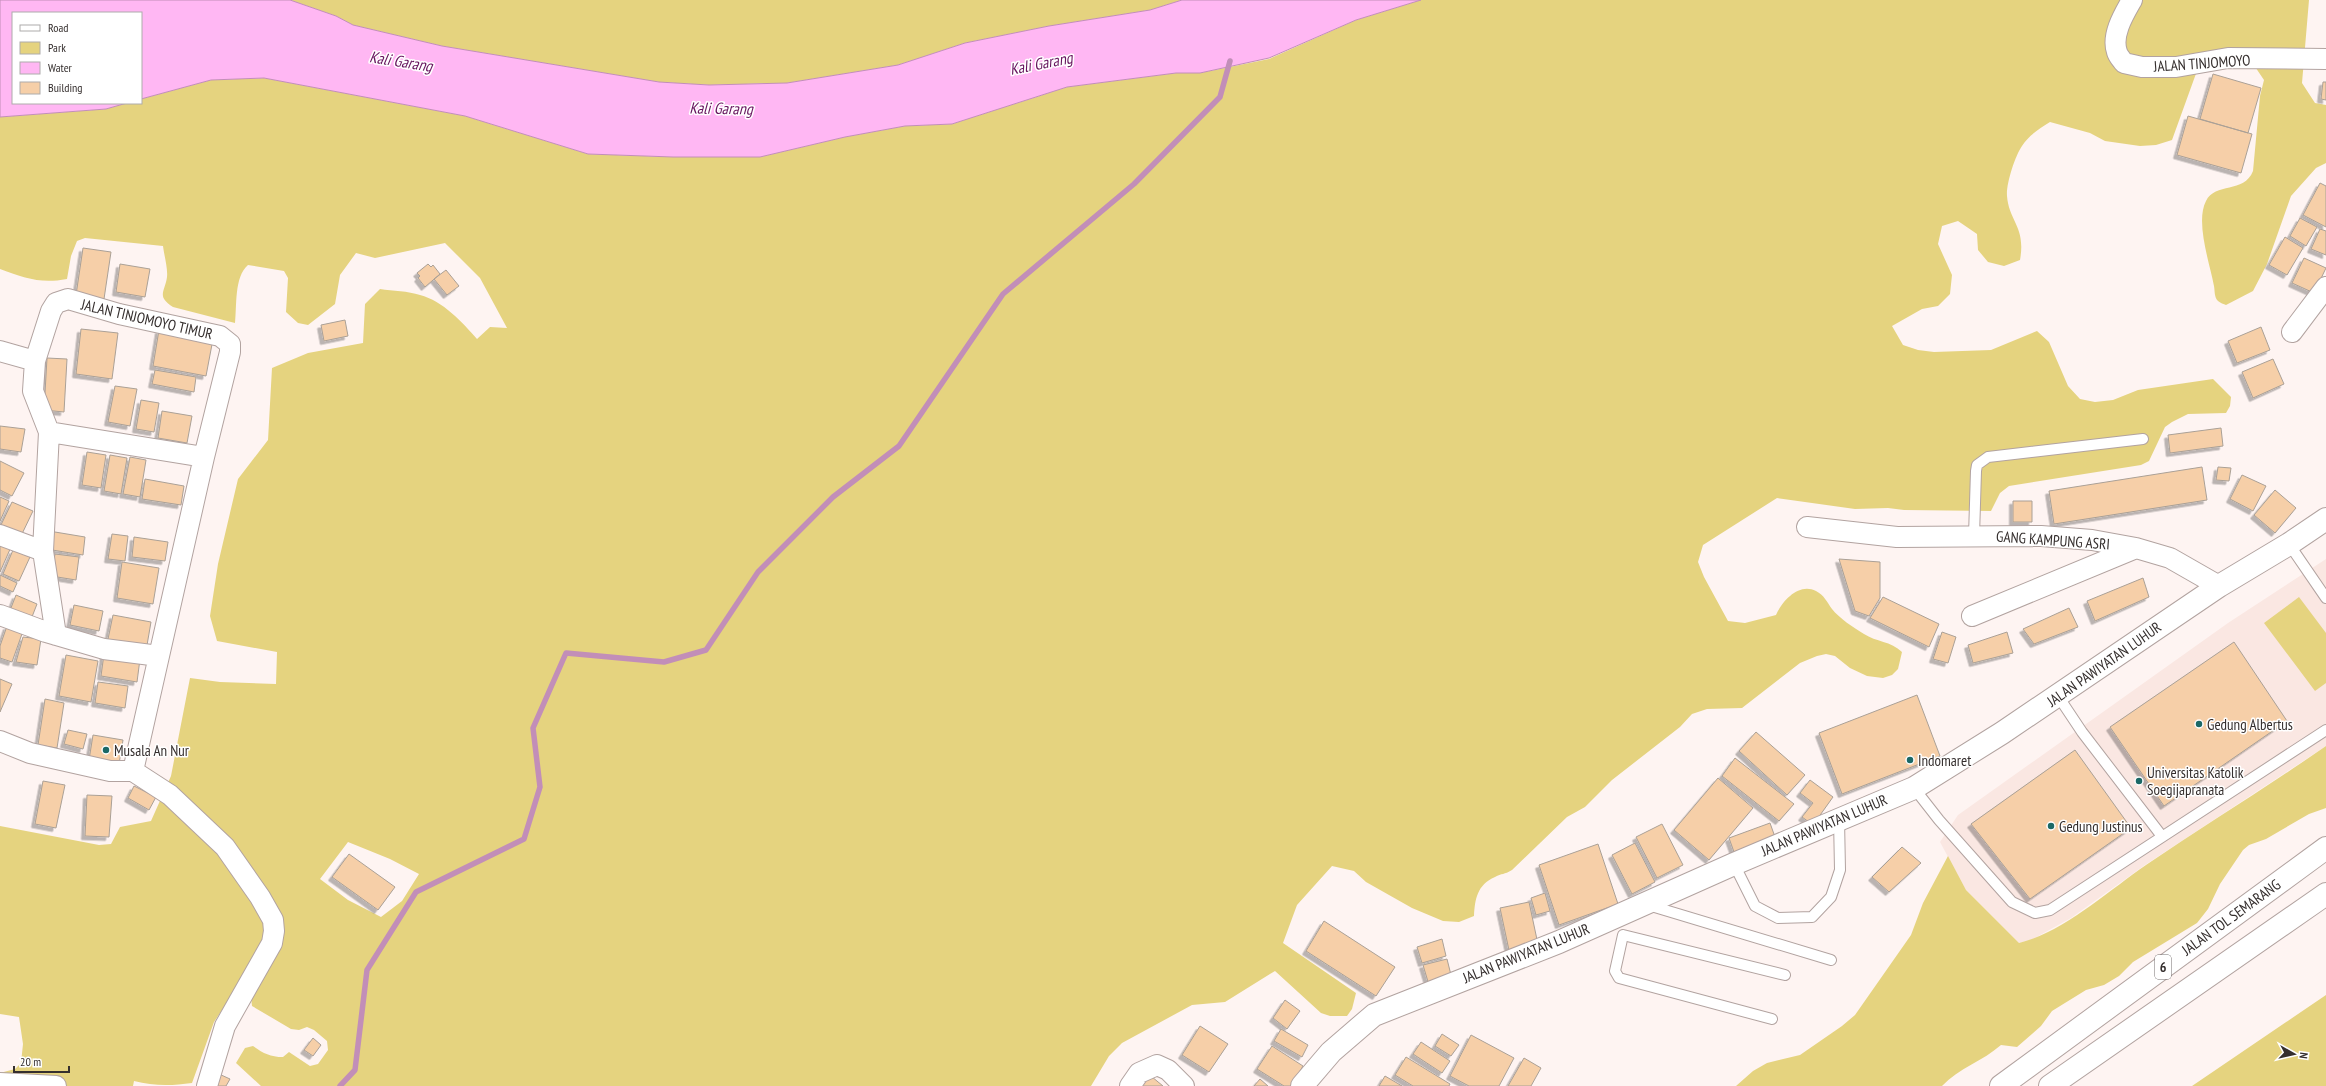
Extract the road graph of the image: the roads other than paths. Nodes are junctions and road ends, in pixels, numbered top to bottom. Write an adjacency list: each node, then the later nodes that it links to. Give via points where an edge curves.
1 (2132, 0): 2 (street, JALAN TINJOMOYO, via 2117,33 2116,52 2124,63 2142,67 2176,67 2228,58)
2 (2326, 59)
3 (2326, 287): 4 (street)
4 (2292, 332)
5 (0, 351): 6 (street)
6 (35, 361): 7 (street, JALAN TINJOMOYO TIMUR, via 33,391); 9 (street, JALAN TINJOMOYO TIMUR, via 51,311 56,303 68,300 225,339 230,344 230,352)
7 (49, 432): 9 (street); 16 (street, JALAN TINJOMOYO TIMUR)
8 (2143, 439): 13 (lane, GANG KAMPUNG ASRI, via 1988,458 1982,461 1976,471)
9 (204, 457): 22 (street, JALAN TINJOMOYO TIMUR)
10 (2326, 518): 14 (main road, JALAN PAWIYATAN LUHUR)
11 (1807, 527): 13 (street, GANG KAMPUNG ASRI, via 1897,537)
12 (0, 535): 16 (street)
13 (1974, 536): 15 (street, GANG KAMPUNG ASRI, via 2092,540)
14 (2289, 544): 17 (main road, JALAN PAWIYATAN LUHUR); 18 (lane)
15 (2136, 548): 17 (street, GANG KAMPUNG ASRI, via 2170,558); 20 (street)
16 (43, 551): 21 (street, JALAN TINJOMOYO TIMUR)
17 (2219, 586): 23 (main road, JALAN PAWIYATAN LUHUR)
18 (2326, 598)
19 (0, 615): 21 (street)
20 (1972, 616)
21 (56, 635): 22 (street, via 104,649)
22 (159, 656): 26 (street, JALAN TINJOMOYO TIMUR)
23 (2058, 696): 27 (main road, JALAN PAWIYATAN LUHUR); 29 (lane, via 2082,732)
24 (2326, 730): 29 (lane)
25 (0, 742): 26 (street, via 30,753 110,772)
26 (133, 771): 40 (street, via 170,795 219,842 260,897 273,920 272,943 225,1026)
27 (1914, 788): 28 (main road, JALAN PAWIYATAN LUHUR); 29 (lane, via 2012,902 2035,913 2050,910)
28 (1840, 819): 31 (main road, JALAN PAWIYATAN LUHUR); 31 (lane, via 1840,870 1831,897 1812,917 1778,918 1755,906)
29 (2162, 835)
30 (2326, 848): 44 (main road, JALAN TOL SEMARANG / 6)
31 (1734, 864): 33 (main road, JALAN PAWIYATAN LUHUR)
32 (2326, 894): 45 (main road, 6)
33 (1644, 904): 34 (main road, JALAN PAWIYATAN LUHUR); 35 (lane)
34 (1619, 926): 36 (lane); 37 (lane, via 1615,971 1619,978); 43 (main road, JALAN PAWIYATAN LUHUR, via 1560,942 1374,1015 1331,1052)
35 (1831, 960)
36 (1785, 975)
37 (1772, 1019)
38 (0, 1083): 39 (street)
39 (56, 1086)
40 (207, 1086)
41 (1130, 1086): 42 (street, via 1139,1073 1157,1065 1168,1070)
42 (1184, 1086)
43 (1302, 1086)
44 (2001, 1086)
45 (2050, 1086)

